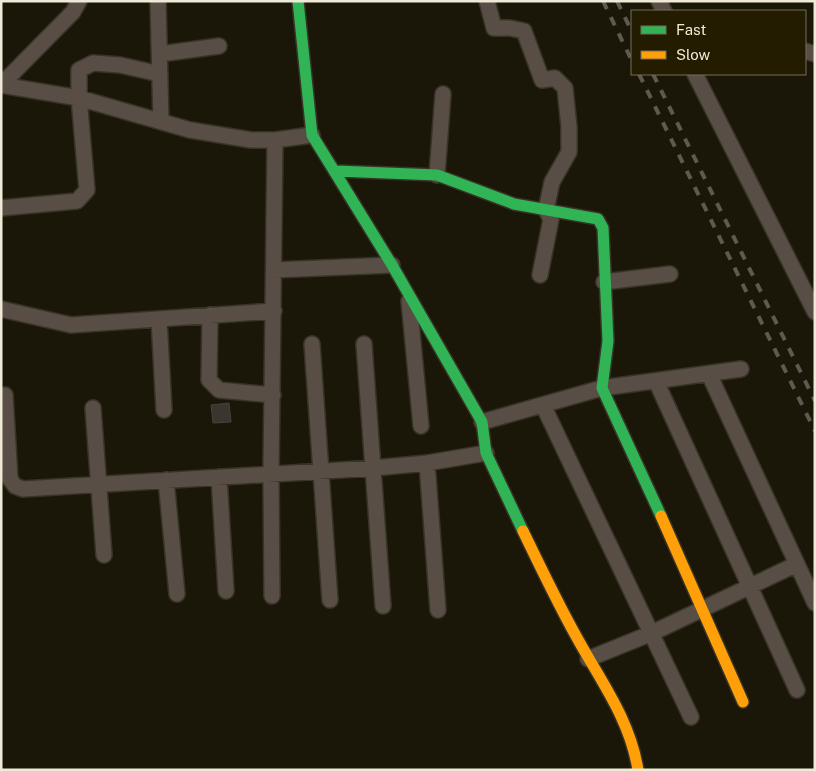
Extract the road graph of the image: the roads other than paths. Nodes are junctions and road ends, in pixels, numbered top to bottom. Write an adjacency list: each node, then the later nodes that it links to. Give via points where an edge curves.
1 (79, 1): 9 (street, via 73,12)
2 (158, 1): 6 (street)
3 (298, 1): 13 (street)
4 (487, 1): 18 (street, via 494,28 524,31 542,80 555,78 565,88 569,152 552,182)
5 (219, 46): 6 (street)
6 (160, 54): 7 (street)
7 (160, 74): 11 (street, via 120,64 93,63 79,70); 12 (street)
8 (696, 75): 27 (street)
9 (2, 84): 11 (street)
10 (443, 94): 16 (street)
11 (79, 98): 12 (street); 17 (street, via 87,190 77,201)
12 (161, 122): 14 (street, via 190,130)
13 (312, 135): 14 (street); 15 (street)
14 (276, 140): 20 (street)
15 (336, 171): 16 (street); 19 (street)
16 (437, 174): 18 (street, via 514,204)
17 (1, 208)
18 (546, 210): 22 (street, via 551,219); 23 (street, via 598,219 603,228)
19 (392, 265): 20 (street); 24 (street)
20 (274, 270): 26 (street)
21 (670, 274): 23 (street)
22 (540, 275)
23 (604, 282): 35 (street, via 608,340)
24 (408, 292): 41 (street); 42 (street)
25 (1, 309): 29 (street, via 70,325)
26 (274, 311): 28 (street); 37 (street)
27 (815, 312)
28 (210, 315): 29 (street); 37 (street, via 209,380 219,390)
29 (159, 319): 40 (street)
30 (312, 344): 46 (street)
31 (364, 344): 45 (street)
32 (741, 369): 33 (street)
33 (709, 374): 34 (street); 53 (street)
34 (656, 381): 35 (street); 54 (street)
35 (602, 388): 38 (street); 61 (street)
36 (5, 395): 48 (street)
37 (273, 395): 47 (street)
38 (543, 405): 41 (street); 63 (street)
39 (93, 408): 51 (street)
40 (164, 410)
41 (482, 422): 43 (street)
42 (421, 426)
43 (486, 453): 44 (street); 64 (street)
44 (426, 463): 45 (street); 62 (street)
45 (374, 468): 46 (street); 60 (street)
46 (319, 472): 47 (street); 58 (street)
47 (271, 474): 49 (street); 57 (street)
48 (6, 477): 51 (street, via 15,486 23,488)
49 (219, 477): 50 (street); 55 (street)
50 (166, 480): 51 (street); 56 (street)
51 (98, 484): 52 (street)
52 (104, 555)
53 (797, 564): 54 (street); 59 (street)
54 (750, 587): 61 (street); 65 (street)
55 (226, 591)
56 (176, 594)
57 (272, 596)
58 (330, 600)
59 (815, 603)
60 (383, 606)
61 (704, 609): 63 (street); 66 (street)
62 (438, 610)
63 (652, 634): 64 (street); 67 (street)
64 (588, 659): 68 (street, via 626,724)
65 (797, 690)
66 (743, 702)
67 (691, 716)
68 (640, 769)

